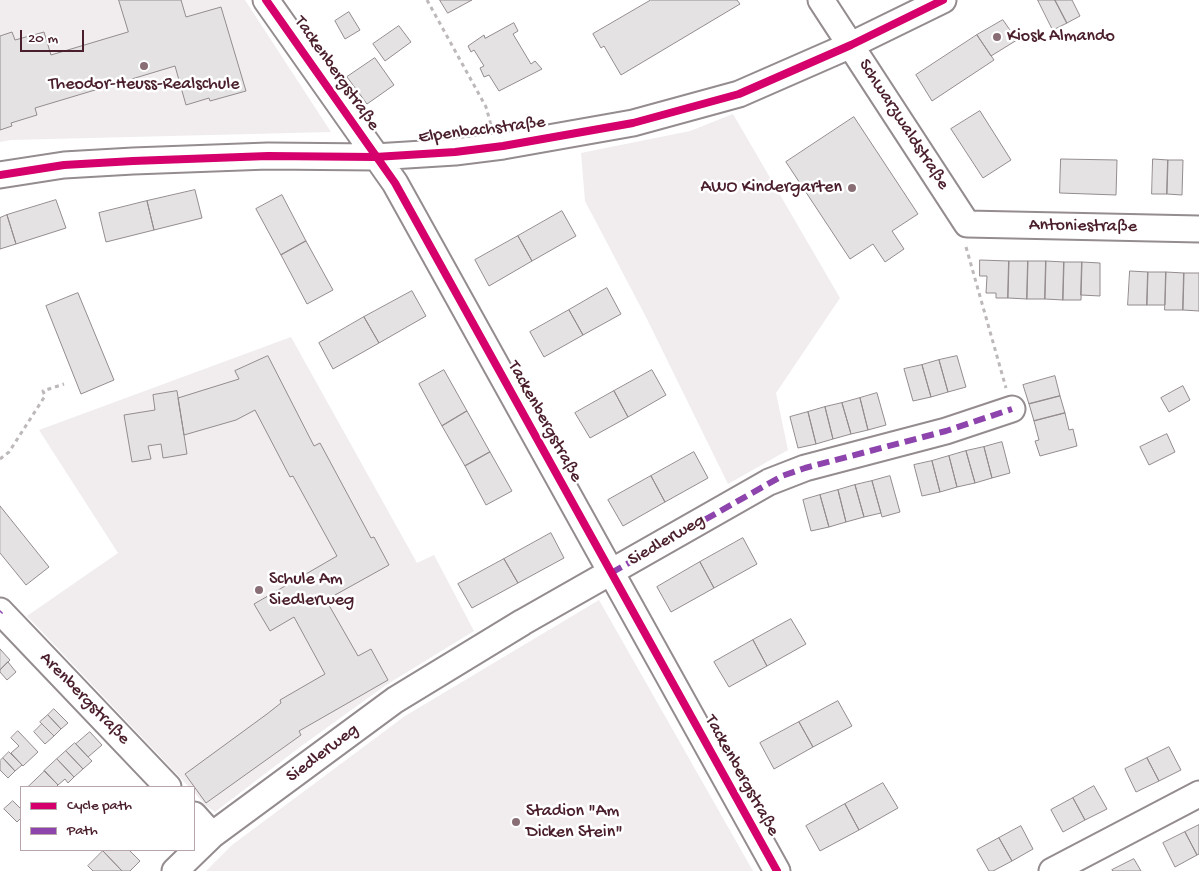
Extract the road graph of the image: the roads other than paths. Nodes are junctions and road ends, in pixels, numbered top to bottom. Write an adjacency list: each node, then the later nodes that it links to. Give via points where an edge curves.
1 (266, 0): 5 (street, Tackenbergstraße)
2 (822, 0): 4 (street, Schwarzwaldstraße)
3 (944, 0): 4 (street, Elpenbachstraße)
4 (851, 45): 5 (street, Elpenbachstraße, via 740,94 633,123 498,147); 7 (street, Schwarzwaldstraße)
5 (376, 157): 6 (street, Elpenbachstraße, via 268,156 133,161 64,165); 10 (street, Tackenbergstraße, via 395,184)
6 (0, 175)
7 (967, 224): 8 (street, Antoniestraße)
8 (1199, 229)
9 (1012, 409): 10 (street, Siedlerweg, via 782,476)
10 (611, 573): 15 (street, Siedlerweg, via 395,700); 17 (street, Tackenbergstraße)
11 (0, 611): 12 (street, Arenbergstraße)
12 (167, 786)
13 (1199, 794): 18 (street)
14 (195, 816): 15 (street)
15 (212, 835): 16 (street, Siedlerweg)
16 (175, 871)
17 (777, 871)
18 (1052, 871)

